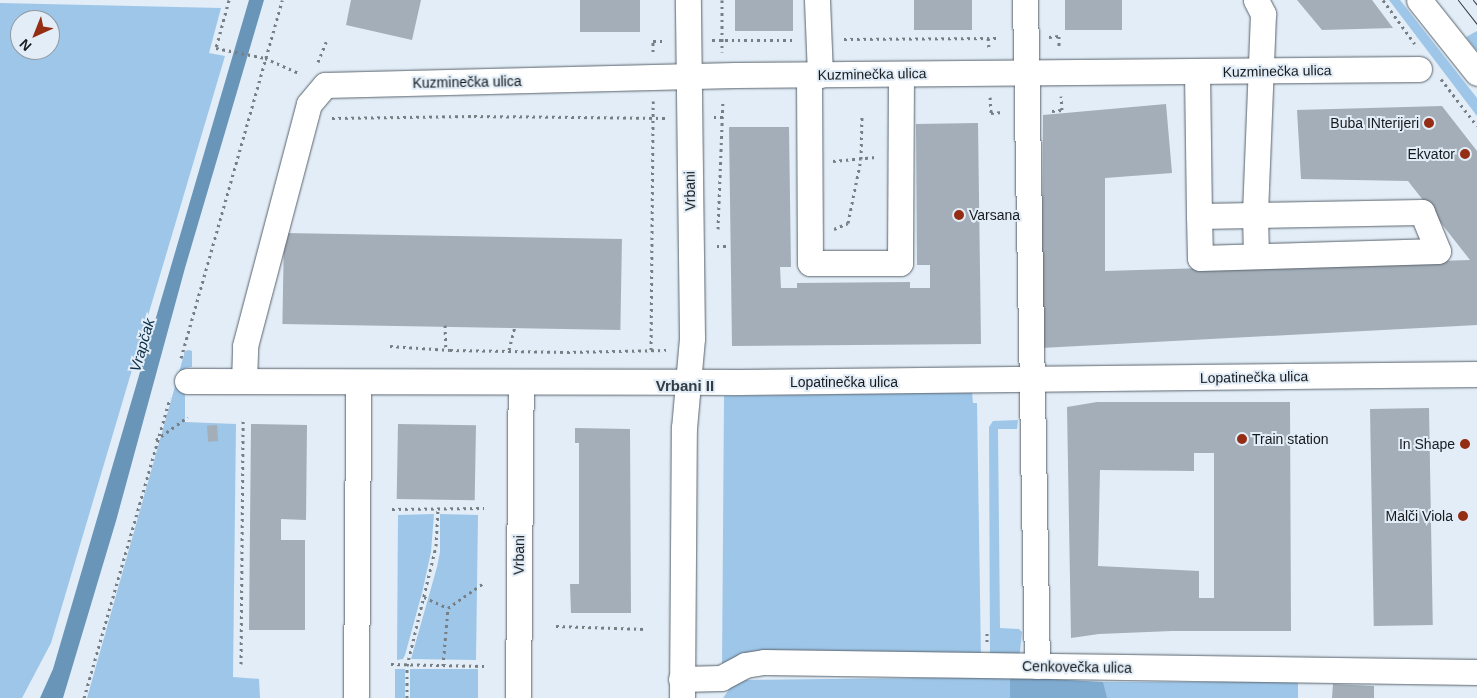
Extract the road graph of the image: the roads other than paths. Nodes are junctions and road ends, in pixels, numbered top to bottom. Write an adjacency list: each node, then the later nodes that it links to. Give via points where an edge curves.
1 (688, 0): 13 (street, Vrbani)
2 (817, 0): 12 (street)
3 (1025, 0): 9 (street)
4 (1256, 0): 7 (street, via 1263,14)
5 (1419, 0): 11 (street)
6 (1418, 69): 7 (street, Kuzminečka ulica)
7 (1262, 71): 8 (street, Kuzminečka ulica); 14 (street)
8 (1197, 72): 9 (street, Kuzminečka ulica); 15 (street)
9 (1027, 73): 10 (street, Kuzminečka ulica); 18 (street)
10 (901, 74): 12 (street, Kuzminečka ulica); 12 (street, via 900,263 810,263 810,162)
11 (1477, 74)
12 (815, 75): 13 (street, Kuzminečka ulica)
13 (689, 78): 20 (street, Kuzminečka ulica, via 325,84 309,104 245,346); 22 (street, Vrbani, via 692,349)
14 (1255, 215): 15 (street); 16 (street); 16 (street, via 1422,212 1438,251)
15 (1199, 216): 16 (street, via 1200,258)
16 (1256, 256)
17 (1477, 374): 18 (street, Lopatinečka ulica)
18 (1030, 380): 22 (street, Lopatinečka ulica); 24 (street)
19 (187, 381): 20 (street)
20 (244, 381): 23 (street)
21 (521, 382): 22 (street); 23 (street); 28 (street, Vrbani)
22 (688, 382): 26 (street, Vrbani, via 684,438)
23 (358, 383): 27 (street)
24 (1037, 666): 25 (street, Cenkovečka ulica); 26 (street, Cenkovečka ulica, via 764,662)
25 (1477, 672)
26 (682, 689)
27 (356, 698)
28 (518, 698)

